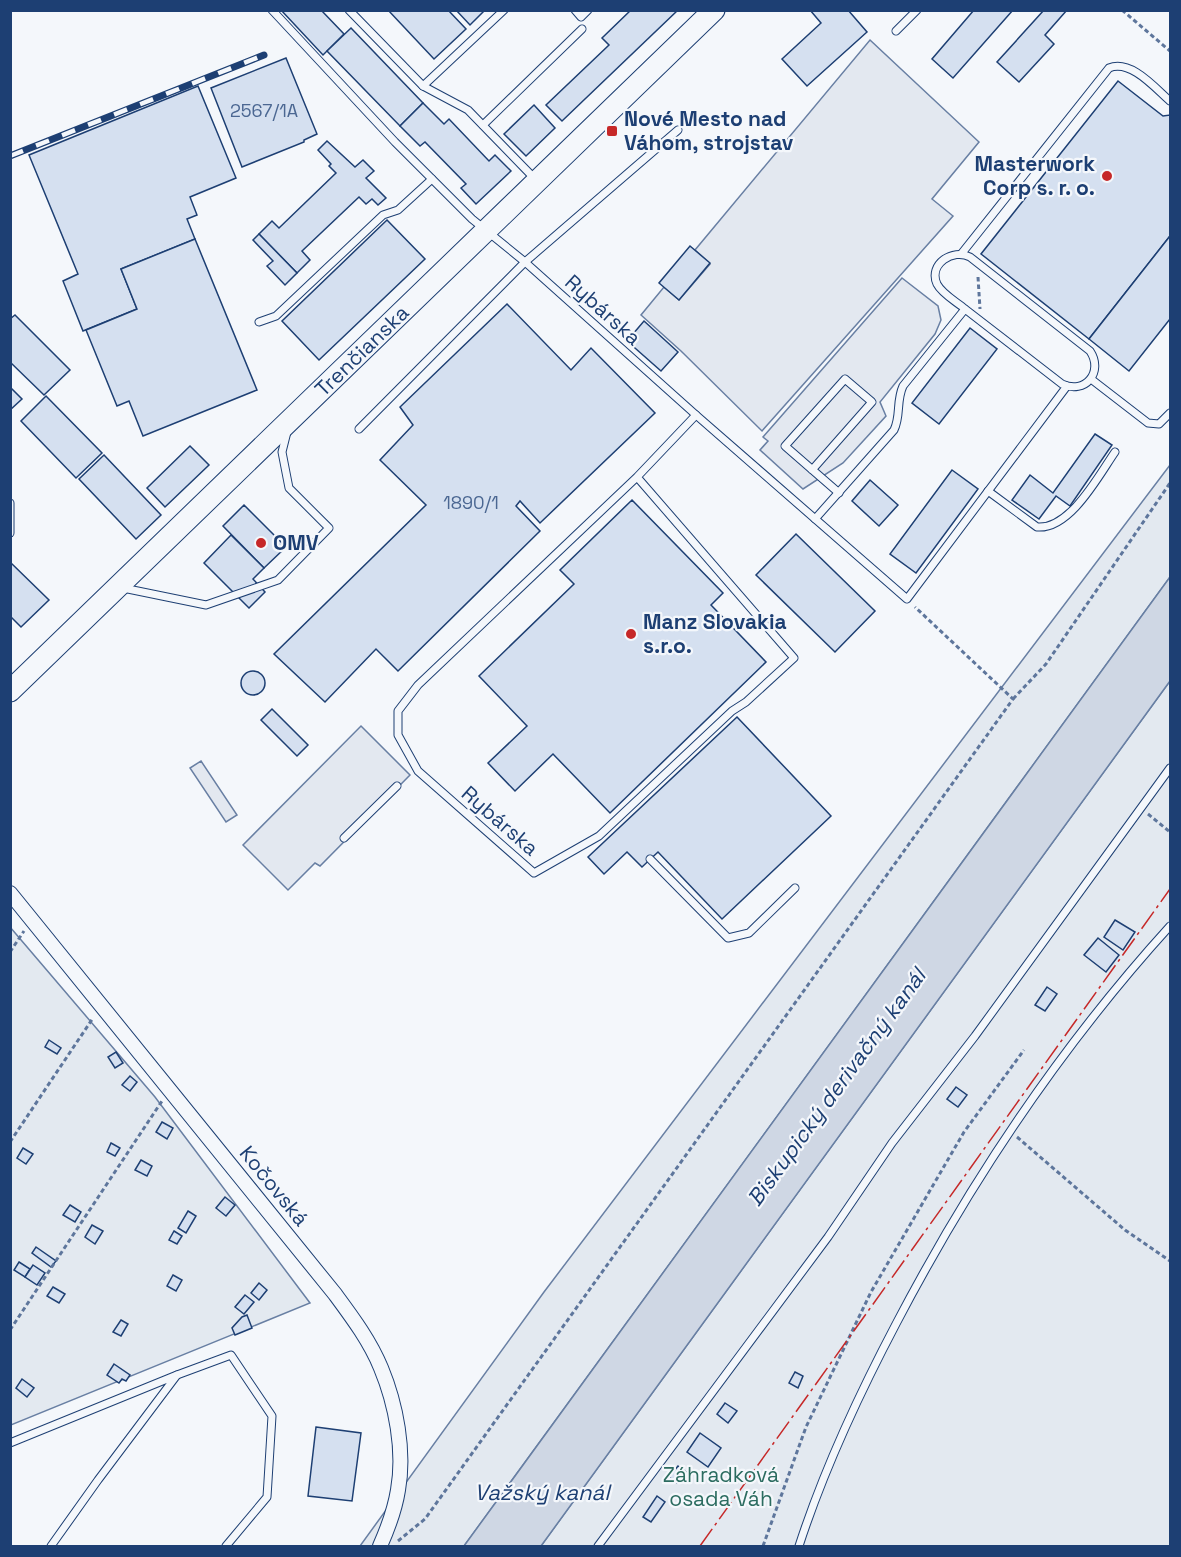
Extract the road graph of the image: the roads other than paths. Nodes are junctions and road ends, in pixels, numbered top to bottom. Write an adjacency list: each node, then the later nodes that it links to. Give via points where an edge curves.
1 (272, 10): 14 (lane, Rybárska)
2 (349, 10): 10 (lane)
3 (504, 10): 10 (lane)
4 (575, 10): 5 (lane, via 581,17)
5 (588, 10)
6 (714, 10): 15 (main road, Trenčianska)
7 (917, 10): 9 (lane)
8 (582, 29): 12 (lane)
9 (896, 31)
10 (423, 86): 12 (lane, via 468,110)
11 (1170, 101): 17 (lane, via 1131,69 1109,68)
12 (483, 125): 15 (lane)
13 (678, 130): 18 (lane)
14 (432, 179): 16 (lane, Rybárska); 20 (lane, via 398,210 383,215 276,316)
15 (537, 182): 16 (main road, Trenčianska)
16 (486, 231): 18 (lane, Rybárska); 25 (main road, Trenčianska)
17 (962, 253): 19 (lane, via 954,253 940,262 935,276 939,287); 21 (lane, via 1090,351 1095,363)
18 (525, 262): 24 (lane, Rybárska); 26 (lane)
19 (965, 309): 22 (lane); 31 (lane, via 903,386 894,430)
20 (259, 322)
21 (1091, 379): 22 (lane, via 1083,386); 23 (lane, via 1148,423 1159,424)
22 (1067, 386): 30 (lane)
23 (1170, 413)
24 (696, 416): 29 (lane, Rybárska); 33 (lane, Rybárska)
25 (289, 422): 35 (main road, Trenčianska); 35 (lane, via 282,452 289,488 328,528 278,580 206,604)
26 (359, 429)
27 (1115, 452): 30 (lane, via 1077,506 1058,522 1043,528)
28 (812, 470): 28 (lane, via 785,446 845,379 872,402); 31 (lane)
29 (637, 477): 29 (lane, Rybárska, via 794,658 732,711 617,825 534,873 418,771 398,735 398,711 418,685)
30 (988, 491): 33 (lane, Rybárska, via 907,599)
31 (839, 493): 33 (lane)
32 (10, 503): 34 (lane)
33 (815, 519)
34 (10, 533)
35 (118, 587): 36 (main road, Trenčianska)
36 (10, 691)
37 (1170, 768): 49 (lane)
38 (397, 786): 39 (lane)
39 (344, 838)
40 (650, 859): 41 (lane, via 728,938 749,933)
41 (795, 888)
42 (10, 893): 48 (street, Kočovská, via 335,1294 367,1340 391,1398 400,1461 399,1489)
43 (1170, 926): 50 (lane, via 1074,1040 1009,1131 932,1256 866,1381 812,1504)
44 (177, 1376): 45 (lane); 46 (lane); 47 (lane, via 231,1355 272,1416 267,1497)
45 (10, 1443)
46 (51, 1546)
47 (226, 1546)
48 (380, 1546)
49 (598, 1546)
50 (799, 1546)

